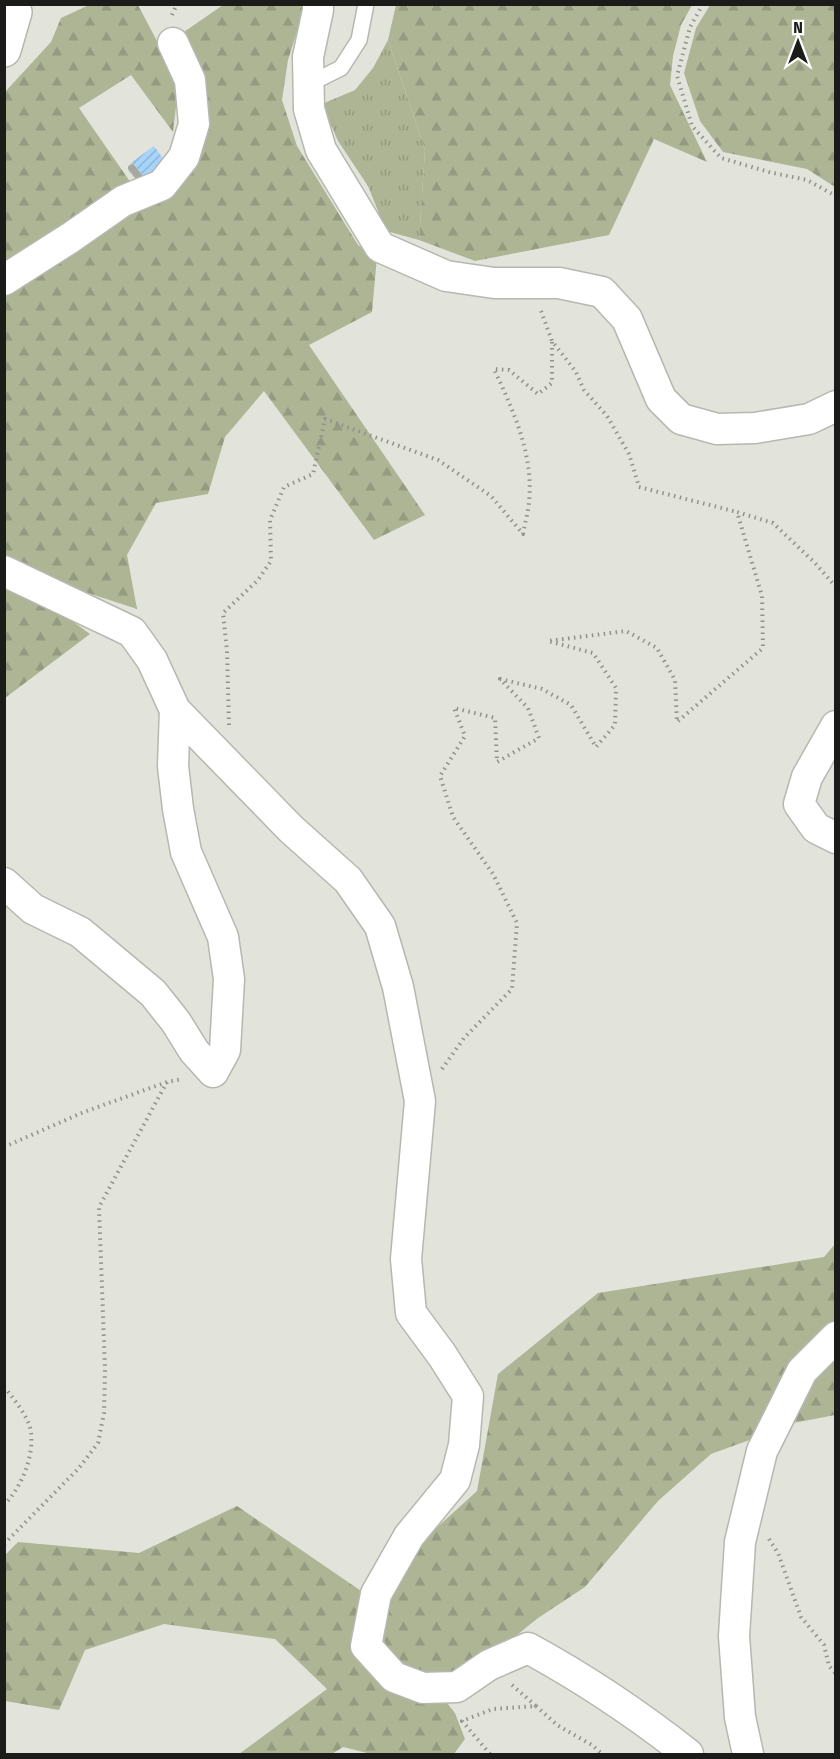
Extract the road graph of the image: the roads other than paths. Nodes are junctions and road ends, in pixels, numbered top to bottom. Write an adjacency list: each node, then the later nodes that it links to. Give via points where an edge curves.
1 (12, 4): 5 (main road, via 15,12)
2 (318, 4): 6 (street, via 308,57)
3 (366, 4): 6 (lane, via 359,40 341,68)
4 (173, 43): 7 (street, via 190,80 194,124 184,157 162,185 123,201)
5 (4, 50)
6 (309, 84): 8 (street, via 309,109 321,150 380,247 446,276 494,283 559,283 602,292 627,319 661,399 681,419 717,429 755,428 808,419)
7 (4, 280)
8 (836, 406)
9 (4, 571): 10 (street, via 132,632 152,660)
10 (175, 710): 13 (street, via 173,766 186,852 223,937 229,979 225,1050 213,1072 153,993 80,932 33,909); 15 (street, via 291,829 348,880 380,926 398,987 420,1101 406,1259 411,1313 468,1396 464,1445 455,1480 409,1536 376,1594 366,1646 394,1677 423,1688 457,1687 489,1665 528,1648 641,1718)
11 (836, 726): 12 (street, via 807,777 799,804 816,828)
12 (836, 838)
13 (4, 884)
14 (836, 1337): 16 (street, via 802,1371 762,1451 740,1542 734,1636 740,1717)
15 (688, 1755)
16 (748, 1755)

